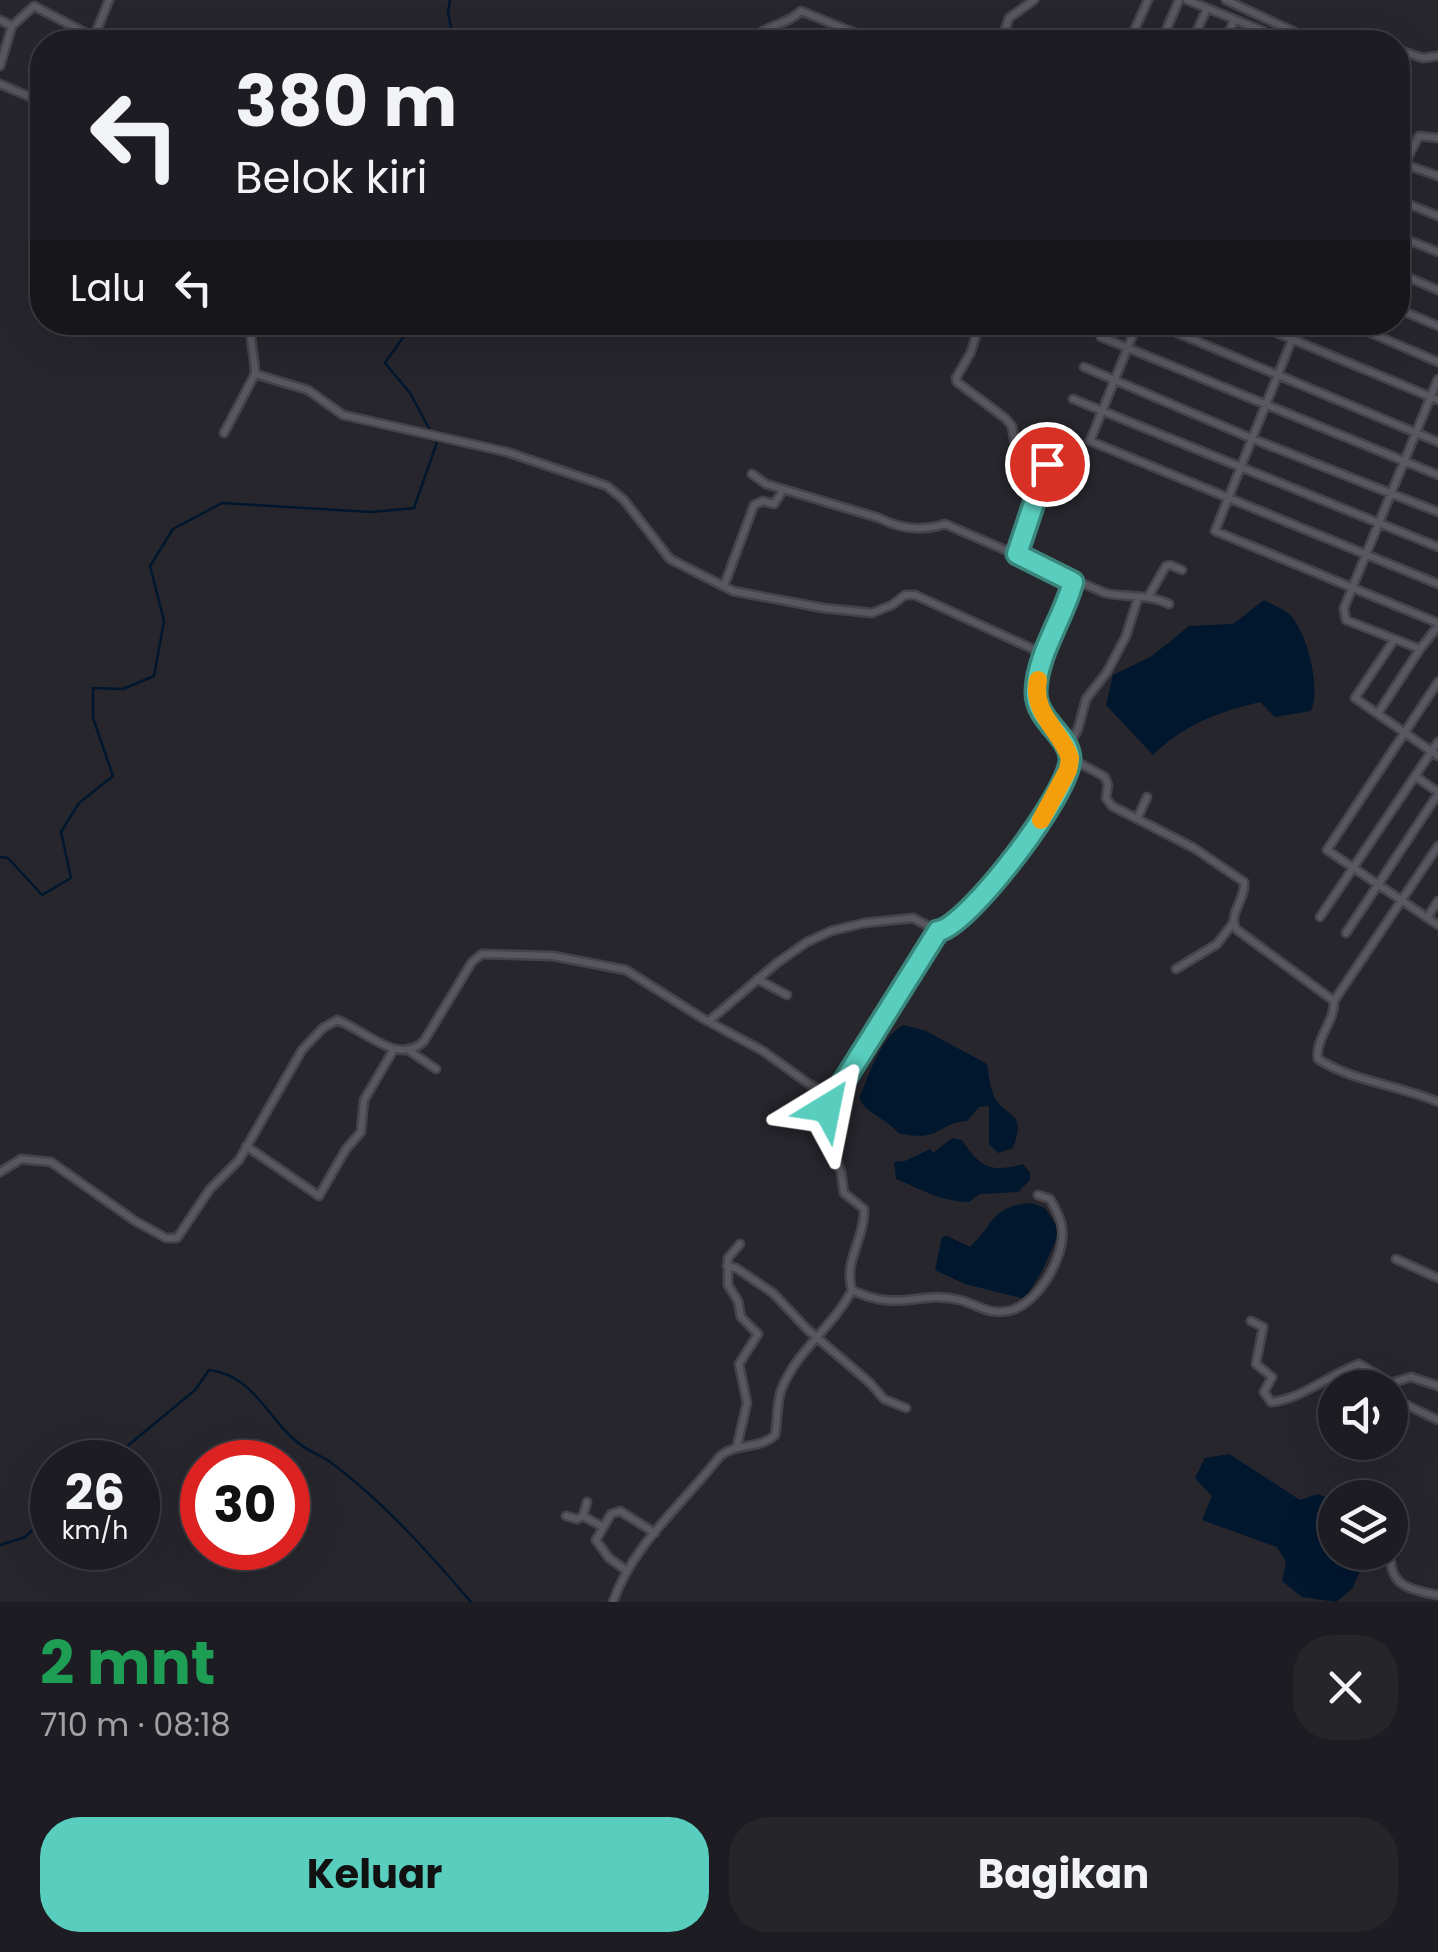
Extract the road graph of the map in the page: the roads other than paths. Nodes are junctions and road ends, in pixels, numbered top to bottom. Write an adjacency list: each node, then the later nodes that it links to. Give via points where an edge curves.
1 (109, 0): 12 (street)
2 (1034, 0): 15 (street, via 1009,18)
3 (1148, 0): 16 (street)
4 (1179, 0): 17 (street)
5 (1187, 0): 7 (street)
6 (1226, 0): 21 (street)
7 (1207, 8): 9 (street); 18 (street)
8 (0, 20): 10 (street)
9 (1234, 20): 19 (street); 20 (street)
10 (12, 26): 11 (street, via 34,6); 24 (street)
11 (76, 30)
12 (97, 30)
13 (763, 30): 14 (street, via 801,12)
14 (845, 30)
15 (1005, 30)
16 (1134, 30)
17 (1166, 30)
18 (1197, 30)
19 (1230, 30)
20 (1260, 30)
21 (1290, 30)
22 (1410, 54): 23 (street)
23 (1438, 56)
24 (0, 66)
25 (0, 84): 26 (street)
26 (30, 97)
27 (1438, 138): 28 (street, via 1419,136)
28 (1410, 149)
29 (1410, 165): 30 (street)
30 (1438, 176)
31 (1410, 205): 32 (street)
32 (1438, 216)
33 (1410, 241): 34 (street)
34 (1438, 252)
35 (1410, 278): 36 (street)
36 (1438, 290)
37 (1410, 314): 38 (street)
38 (1438, 326)
39 (250, 335): 51 (street)
40 (977, 335): 73 (street, via 957,382 1012,426 1015,446 1047,464)
41 (1133, 335): 48 (street)
42 (1182, 335): 52 (street)
43 (1281, 335): 47 (street)
44 (1294, 335): 47 (street)
45 (1375, 335): 49 (street)
46 (1101, 338): 48 (street)
47 (1292, 340): 52 (street); 56 (street)
48 (1128, 349): 54 (street); 57 (street)
49 (1438, 362)
50 (1084, 368): 54 (street)
51 (255, 374): 59 (street); 78 (street, via 308,390 343,415 506,452 607,486 670,559)
52 (1278, 375): 57 (street); 60 (street)
53 (1438, 379): 56 (street)
54 (1115, 381): 58 (street); 61 (street)
55 (1073, 399): 58 (street)
56 (1434, 399): 60 (street)
57 (1267, 406): 61 (street); 63 (street)
58 (1103, 412): 64 (street); 69 (street, via 1090,442)
59 (224, 433)
60 (1416, 433): 62 (street); 63 (street)
61 (1254, 440): 64 (street); 68 (street)
62 (1438, 442)
63 (1405, 462): 66 (street); 68 (street)
64 (1242, 468): 69 (street); 71 (street)
65 (752, 474): 67 (street)
66 (1438, 475)
67 (783, 490): 73 (street, via 891,526 945,524); 78 (street, via 774,504 754,505)
68 (1392, 494): 70 (street); 71 (street)
69 (1228, 500): 74 (street); 79 (street, via 1215,531)
70 (1438, 512)
71 (1379, 524): 72 (street); 74 (street)
72 (1438, 547)
73 (1018, 555): 76 (street)
74 (1366, 555): 77 (street); 79 (street)
75 (1182, 570): 80 (street, via 1166,566)
76 (1073, 580): 80 (street); 85 (street)
77 (1438, 584)
78 (724, 586): 85 (street, via 762,598 872,612 910,594)
79 (1354, 586): 82 (street); 83 (street, via 1346,620)
80 (1143, 598): 81 (street); 90 (street, via 1107,672 1086,699)
81 (1169, 604)
82 (1438, 625): 84 (street)
83 (1394, 640): 84 (street); 87 (street, via 1355,698)
84 (1420, 650): 87 (street)
85 (1046, 655): 90 (street, via 1036,697)
86 (1438, 682): 88 (street)
87 (1378, 713): 88 (street)
88 (1404, 731): 91 (street); 98 (street, via 1327,850)
89 (1438, 742): 91 (street)
90 (1067, 748): 92 (street)
91 (1435, 754): 93 (street)
92 (1070, 758): 96 (street, via 1105,777 1109,804); 106 (street, via 1052,802 1018,854 955,922)
93 (1415, 776): 94 (street); 98 (street)
94 (1438, 793): 99 (street)
95 (1146, 797): 96 (street)
96 (1138, 818): 104 (street, via 1239,876 1245,888)
97 (1438, 846): 101 (street)
98 (1354, 869): 99 (street); 102 (street)
99 (1377, 884): 101 (street); 107 (street)
100 (1438, 901): 103 (street)
101 (1403, 902): 103 (street); 111 (street)
102 (1320, 918)
103 (1427, 918): 105 (street)
104 (1233, 924): 108 (street, via 1217,944); 111 (street)
105 (1438, 925)
106 (938, 931): 109 (street, via 912,918 831,931); 116 (street)
107 (1346, 934)
108 (1176, 969)
109 (757, 979): 110 (street); 112 (street)
110 (787, 994)
111 (1334, 1001): 117 (street, via 1318,1059)
112 (709, 1021): 114 (street, via 619,968 553,956 482,954); 116 (street)
113 (394, 1049): 114 (street); 118 (street, via 343,1022 330,1022 302,1050); 118 (street, via 364,1100 361,1132 319,1196)
114 (410, 1052): 115 (street)
115 (436, 1068)
116 (833, 1096): 125 (street, via 825,1132 844,1193 862,1206 864,1216 848,1269)
117 (1438, 1102)
118 (246, 1146): 119 (street, via 181,1236 172,1239 51,1162 21,1160)
119 (0, 1172)
120 (1038, 1195): 125 (street, via 1050,1199 1061,1222 1061,1249 1037,1291 1018,1308 988,1312 960,1300 890,1303)
121 (740, 1244): 123 (street)
122 (1396, 1259): 124 (street)
123 (728, 1266): 127 (street, via 773,1292); 136 (street, via 739,1313 758,1334 738,1364 746,1402)
124 (1438, 1278)
125 (852, 1290): 127 (street)
126 (1251, 1321): 131 (street, via 1263,1326 1256,1364 1272,1378 1264,1392 1272,1402)
127 (816, 1338): 134 (street, via 884,1399); 136 (street, via 780,1391 776,1436)
128 (1343, 1370): 129 (street, via 1357,1364)
129 (1370, 1370)
130 (1408, 1378): 132 (street)
131 (1318, 1381)
132 (1438, 1386)
133 (1408, 1406): 135 (street)
134 (906, 1408)
135 (1438, 1420)
136 (736, 1446): 141 (street)
137 (587, 1502): 139 (street)
138 (566, 1516): 139 (street)
139 (583, 1516): 140 (street)
140 (603, 1527): 141 (street, via 620,1511); 143 (street, via 597,1543)
141 (655, 1532): 143 (street)
142 (1393, 1570): 144 (street, via 1405,1587)
143 (627, 1571): 145 (street)
144 (1438, 1596)
145 (613, 1602)

